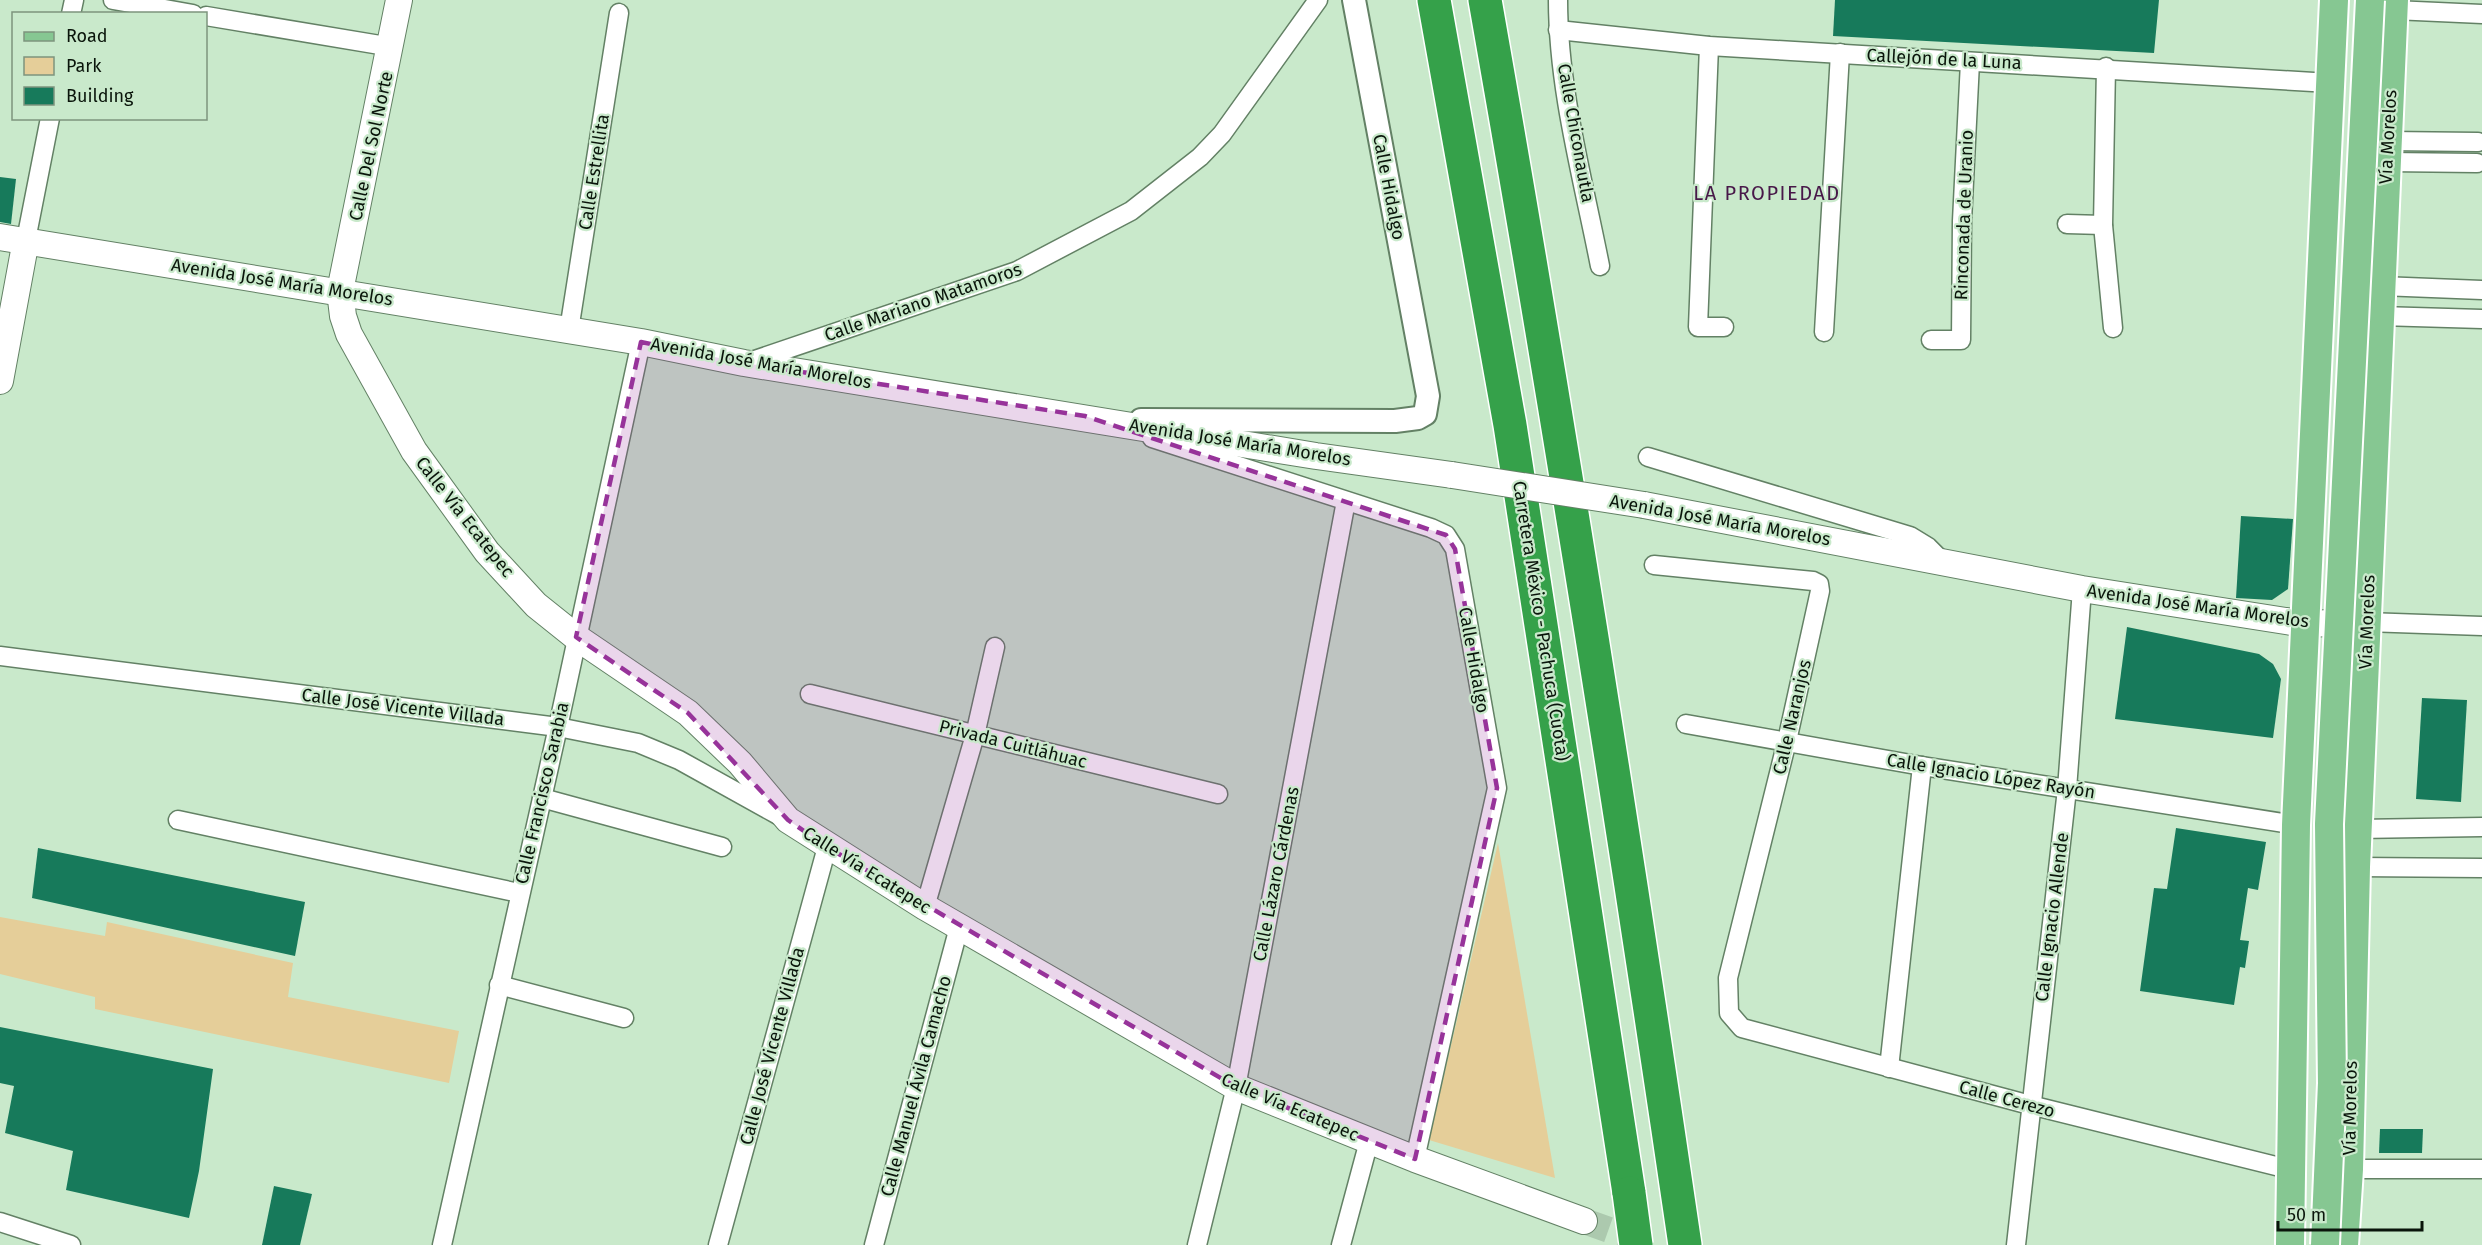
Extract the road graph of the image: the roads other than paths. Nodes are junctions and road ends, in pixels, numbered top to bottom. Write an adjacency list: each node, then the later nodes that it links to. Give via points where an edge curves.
1 (113, 0): 10 (street)
2 (399, 0): 16 (main road, Calle Del Sol Norte)
3 (1318, 0): 41 (street, Calle Mariano Matamoros, via 1222,134 1200,157 1131,211 1017,271)
4 (1354, 0): 43 (street, Calle Hidalgo, via 1428,396 1425,414 1395,422)
5 (1434, 0): 95 (highway, Carretera México - Pachuca (Cuota), bridge, via 1510,425)
6 (1485, 0): 96 (highway, via 1547,349)
7 (1558, 0): 14 (street, Calle Chiconautla)
8 (2334, 0): 20 (main road)
9 (2386, 3): 12 (street); 23 (main road, Vía Morelos); 99 (main road, bridge, via 2329,824 2332,1083)
10 (182, 12)
11 (619, 14): 37 (street, Calle Estrellita)
12 (2482, 14)
13 (207, 16): 16 (street)
14 (1558, 30): 15 (street, Callejón de la Luna); 29 (street, Calle Chiconautla)
15 (1709, 46): 17 (street, Callejón de la Luna); 35 (street, via 1698,327)
16 (392, 47): 31 (main road, Calle Del Sol Norte)
17 (1840, 53): 18 (street, Callejón de la Luna); 38 (street)
18 (1970, 62): 19 (street, Callejón de la Luna); 39 (street, Rinconada de Uranio, via 1961,340)
19 (2106, 68): 20 (street, Callejón de la Luna); 26 (street)
20 (2330, 83): 50 (main road)
21 (50, 120): 28 (street)
22 (2480, 140): 23 (street); 24 (street)
23 (2387, 151): 24 (street); 30 (main road, Vía Morelos)
24 (2479, 168)
25 (2067, 225): 26 (street)
26 (2103, 225): 36 (street)
27 (0, 237): 28 (main road, Avenida José María Morelos)
28 (26, 240): 31 (main road, Avenida José María Morelos); 42 (main road)
29 (1600, 266)
30 (2381, 286): 32 (street); 33 (main road, Vía Morelos)
31 (340, 291): 37 (main road, Avenida José María Morelos); 52 (main road, Calle Vía Ecatepec, via 349,334 414,451 487,552 536,605)
32 (2482, 291)
33 (2380, 316): 34 (street); 49 (main road, Vía Morelos)
34 (2482, 319)
35 (1724, 327)
36 (2113, 328)
37 (569, 330): 40 (main road, Avenida José María Morelos)
38 (1824, 332)
39 (1932, 340)
40 (641, 342): 41 (main road, Avenida José María Morelos); 52 (street, Calle Francisco Sarabia)
41 (744, 363): 43 (main road, Avenida José María Morelos)
42 (0, 381)
43 (1096, 418): 45 (street, Calle Hidalgo); 46 (main road, Avenida José María Morelos, bridge, via 1316,456 1644,505)
44 (1648, 457): 46 (street, via 1910,536)
45 (1346, 501): 80 (street, Calle Lázaro Cárdenas); 83 (street, Calle Hidalgo, via 1431,528 1446,536 1455,549 1497,788)
46 (1943, 562): 48 (main road, Avenida José María Morelos)
47 (1654, 565): 59 (street, Calle Naranjos, via 1819,584)
48 (2082, 589): 50 (main road, Avenida José María Morelos); 61 (street, Calle Ignacio Allende)
49 (2367, 622): 50 (main road, Avenida José María Morelos); 51 (street, Avenida José María Morelos); 68 (main road, Vía Morelos)
50 (2305, 624): 66 (main road)
51 (2482, 626)
52 (576, 637): 57 (street, Calle Francisco Sarabia); 65 (main road, Calle Vía Ecatepec, via 688,713 740,763)
53 (995, 647): 58 (street)
54 (0, 656): 57 (street, Calle José Vicente Villada)
55 (810, 694): 58 (street, Privada Cuitláhuac)
56 (1686, 724): 59 (street, Calle Ignacio López Rayón)
57 (558, 727): 63 (street, Calle Francisco Sarabia); 65 (street, Calle José Vicente Villada, via 638,743 658,751)
58 (975, 735): 62 (street, Privada Cuitláhuac); 74 (street)
59 (1787, 741): 60 (street, Calle Ignacio López Rayón); 77 (street, Calle Naranjos, via 1728,978)
60 (1922, 766): 61 (street, Calle Ignacio López Rayón); 79 (street)
61 (2067, 789): 66 (street, Calle Ignacio López Rayón); 81 (street, Calle Ignacio Allende)
62 (1218, 794)
63 (542, 798): 70 (street); 73 (street, Calle Francisco Sarabia)
64 (178, 820): 73 (street)
65 (788, 820): 69 (main road, Calle Vía Ecatepec)
66 (2296, 825): 86 (main road)
67 (2482, 827): 68 (street)
68 (2358, 829): 71 (main road, Vía Morelos)
69 (827, 846): 74 (main road, Calle Vía Ecatepec); 91 (street, Calle José Vicente Villada)
70 (722, 847)
71 (2356, 867): 72 (street); 85 (main road, Vía Morelos)
72 (2482, 868)
73 (519, 892): 76 (street, Calle Francisco Sarabia)
74 (925, 907): 75 (main road, Calle Vía Ecatepec)
75 (959, 927): 80 (main road, Calle Vía Ecatepec); 92 (street, Calle Manuel Ávila Camacho)
76 (499, 985): 78 (street); 90 (street, Calle Francisco Sarabia)
77 (1729, 1013): 79 (street, Calle Cerezo, via 1742,1028)
78 (624, 1018)
79 (1889, 1068): 81 (street, Calle Cerezo)
80 (1236, 1087): 82 (main road, Calle Vía Ecatepec); 93 (street, Calle Lázaro Cárdenas)
81 (2030, 1105): 86 (street, Calle Cerezo); 97 (street, Calle Ignacio Allende)
82 (1369, 1141): 83 (main road, Calle Vía Ecatepec); 94 (street)
83 (1415, 1159): 88 (main road, Calle Vía Ecatepec)
84 (2482, 1168): 85 (street)
85 (2349, 1169): 100 (main road, Vía Morelos)
86 (2292, 1170): 98 (main road)
87 (0, 1221): 89 (street)
88 (1584, 1221)
89 (71, 1245)
90 (442, 1245)
91 (718, 1245)
92 (874, 1245)
93 (1197, 1245)
94 (1341, 1245)
95 (1636, 1245)
96 (1685, 1245)
97 (2016, 1245)
98 (2290, 1245)
99 (2325, 1245)
100 (2344, 1245)

